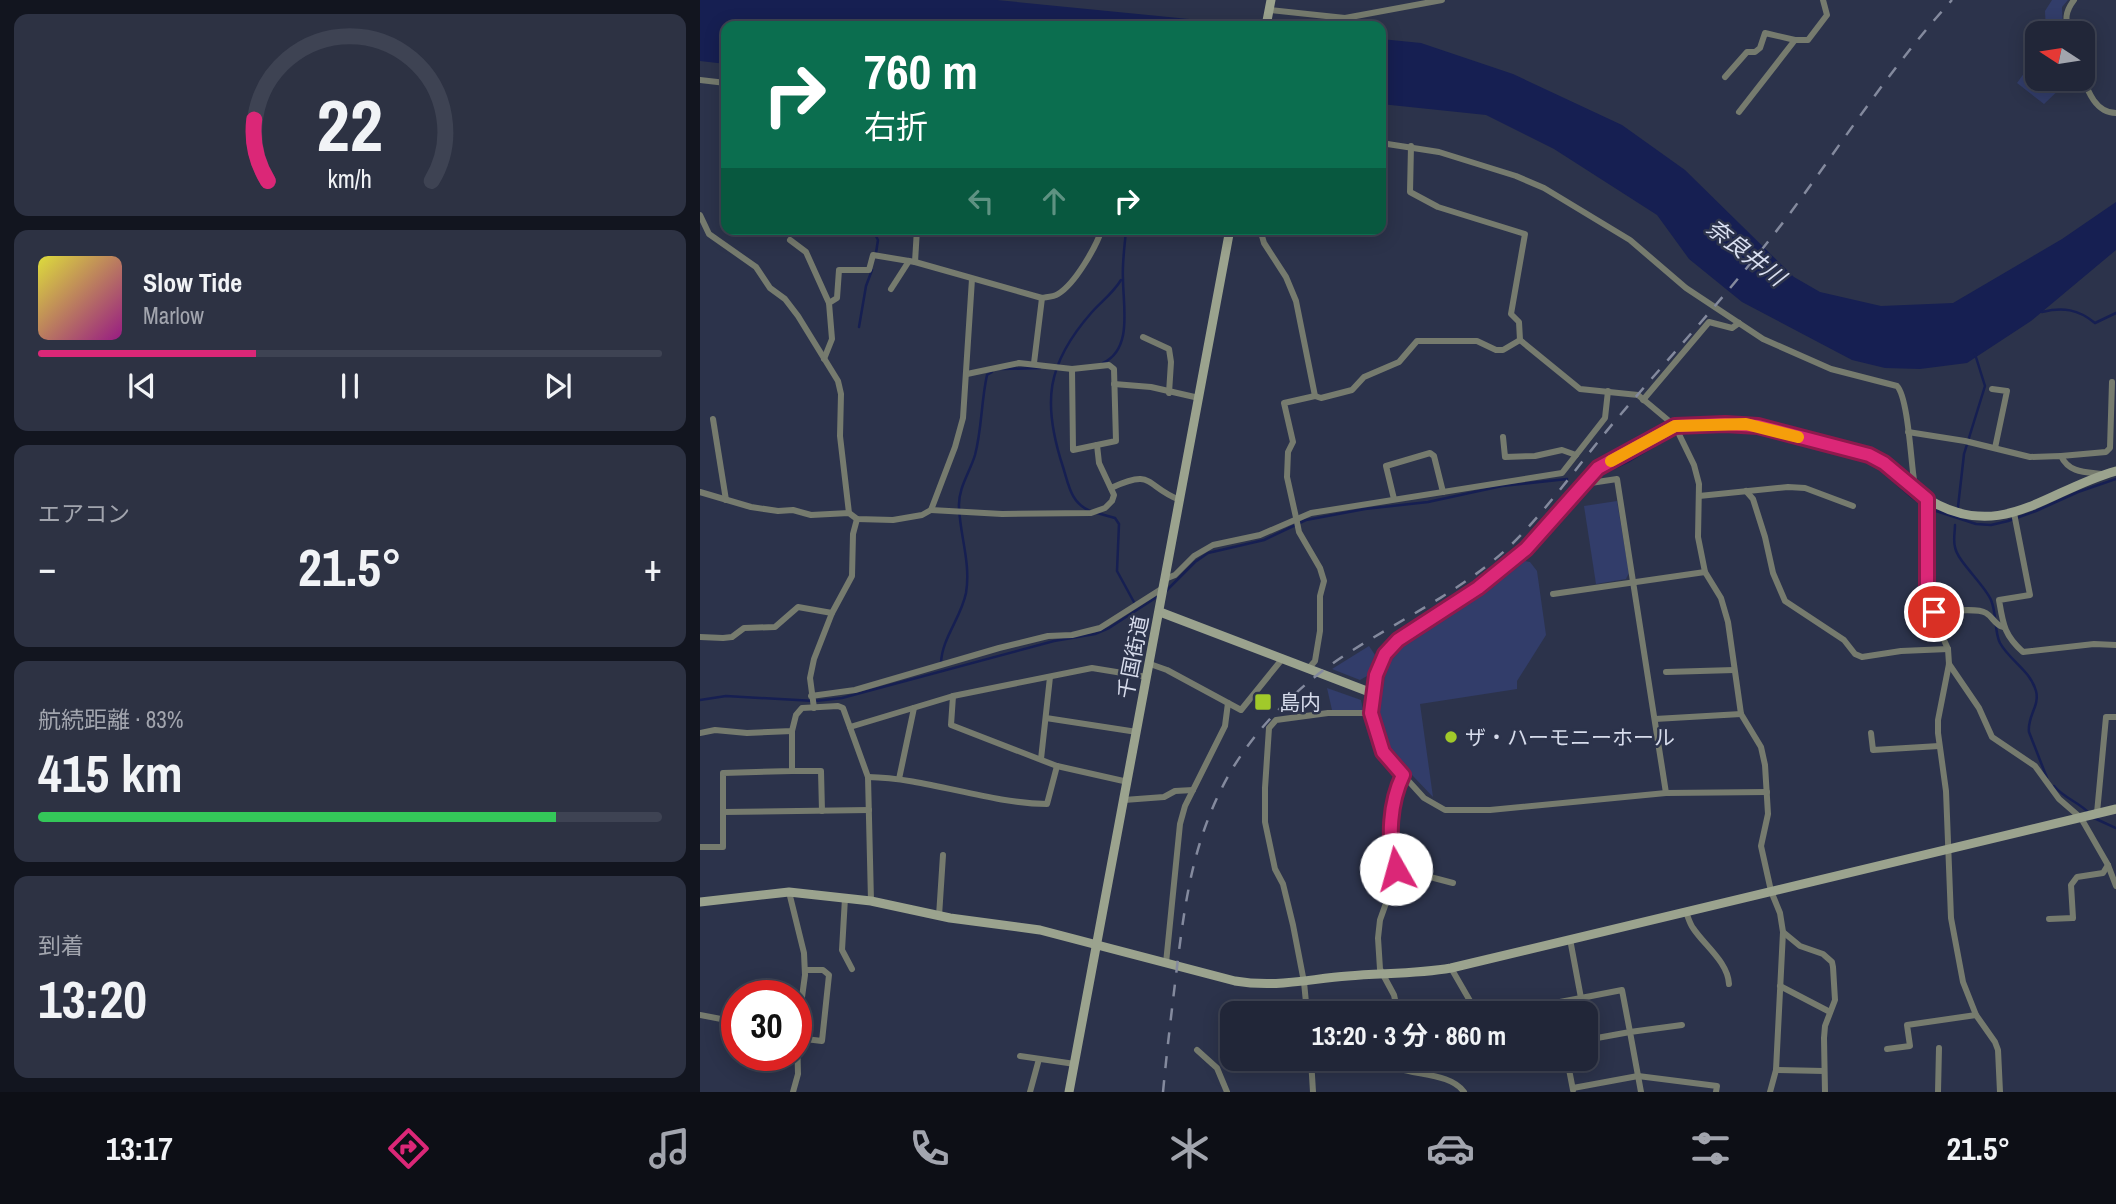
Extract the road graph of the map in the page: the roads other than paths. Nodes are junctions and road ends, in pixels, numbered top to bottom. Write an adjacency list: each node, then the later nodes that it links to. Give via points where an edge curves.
1 (1271, 0): 5 (street)
2 (1441, 0): 5 (street, via 1345,18)
3 (1823, 0): 8 (street, via 1827,15 1808,40)
4 (2074, 0): 7 (street)
5 (1269, 13): 6 (street)
6 (1267, 21)
7 (2066, 21)
8 (1796, 40): 9 (street, via 1765,33 1760,48 1747,52); 13 (street)
9 (1725, 77)
10 (700, 80): 11 (street)
11 (721, 82)
12 (2090, 91): 14 (street, via 2097,106)
13 (1739, 112)
14 (2116, 113)
15 (1386, 144): 16 (street)
16 (1411, 146): 30 (street, via 1544,188 1630,240 1686,288); 32 (street, via 1410,192 1438,207 1525,234 1511,314 1519,322)
17 (700, 215): 19 (street)
18 (700, 231): 19 (street)
19 (709, 234): 33 (street, via 756,267 798,316)
20 (916, 235): 25 (street)
21 (1099, 235): 28 (street, via 1065,289)
22 (1229, 235): 43 (street, 千国街道)
23 (1262, 235): 42 (street, via 1296,301)
24 (790, 240): 29 (street, via 806,252)
25 (912, 262): 26 (street); 27 (street); 29 (street, via 873,255 869,270 839,270 837,298)
26 (972, 279): 28 (street); 36 (street)
27 (891, 289)
28 (1042, 298): 34 (street)
29 (829, 303): 33 (street, via 832,339)
30 (1739, 323): 44 (street, via 1732,328 1709,322); 47 (street, via 1763,339 1831,369 1896,386 1902,393)
31 (1143, 337): 41 (street, via 1169,349)
32 (1520, 341): 40 (street, via 1574,386); 42 (street, via 1496,350 1478,341 1418,341 1399,362 1364,377 1352,390)
33 (824, 359): 68 (street, via 841,394 840,436)
34 (1034, 363): 35 (street); 36 (street)
35 (1072, 369): 38 (street, via 1109,365 1114,369); 49 (street, via 1073,450)
36 (967, 374): 67 (street, via 955,447)
37 (2112, 382): 52 (street, via 2110,448)
38 (1114, 384): 41 (street); 49 (street, via 1116,441)
39 (1992, 389): 50 (street, via 2007,391)
40 (1608, 391): 44 (street, via 1638,395); 51 (street, via 1605,418)
41 (1169, 393): 43 (street)
42 (1315, 396): 71 (street, via 1284,403 1293,442 1287,477)
43 (1199, 398): 64 (street, 千国街道)
44 (1643, 400): 46 (street)
45 (713, 419): 63 (street)
46 (1675, 426): 55 (street, via 1598,468); 56 (street, via 1736,423 1770,429 1869,455); 61 (street, via 1694,465)
47 (1908, 432): 50 (street); 56 (street)
48 (1503, 437): 51 (street, via 1505,457 1562,450)
49 (1097, 445): 57 (street, via 1099,463)
50 (1995, 448): 52 (street, via 2030,457)
51 (1576, 455): 60 (street, via 1562,473)
52 (2061, 456): 54 (street, via 2079,472)
53 (2116, 471): 54 (street)
54 (2104, 475): 69 (street)
55 (1582, 484): 73 (street, via 1617,479); 91 (street, via 1510,563 1390,647)
56 (1912, 487): 65 (street)
57 (1111, 488): 64 (street, via 1139,478); 67 (street, via 1112,500 1091,513)
58 (1746, 491): 61 (street); 66 (street, via 1805,488); 82 (street, via 1753,499 1785,601 1862,657)
59 (700, 492): 63 (street)
60 (1443, 492): 62 (street); 62 (street, via 1430,453 1386,466)
61 (1699, 496): 72 (street, via 1698,537)
62 (1394, 499): 71 (street, via 1311,513)
63 (726, 500): 68 (street, via 811,515)
64 (1180, 500): 74 (street, 千国街道)
65 (1926, 504): 69 (street, via 1980,517); 77 (street, via 1927,585)
66 (1853, 506)
67 (931, 510): 70 (street, via 893,520)
68 (849, 513): 70 (street)
69 (2015, 518): 79 (street, via 2030,595 1999,600)
70 (857, 519): 78 (street, via 852,534 852,576)
71 (1297, 523): 74 (street, via 1213,545 1194,556); 86 (street, via 1324,581 1321,631 1315,661)
72 (1705, 572): 73 (street); 87 (street, via 1721,598)
73 (1634, 581): 75 (street); 100 (street)
74 (1163, 588): 76 (street, 千国街道); 93 (street, via 1100,628 999,648)
75 (1553, 594)
76 (1160, 612): 83 (street); 84 (street, 千国街道)
77 (1934, 612): 79 (street, via 1977,610); 82 (street)
78 (832, 613): 80 (street, via 798,607 775,627 744,628 732,637); 93 (street, via 814,659)
79 (1999, 625): 81 (street, via 2023,652)
80 (700, 637)
81 (2116, 645)
82 (1948, 649): 85 (street)
83 (1283, 658): 86 (street); 94 (street, via 1241,710)
84 (1150, 664): 90 (street, 千国街道); 94 (street)
85 (1949, 664): 106 (street, via 1938,720); 123 (street, via 1993,737 2035,766 2059,799)
86 (1308, 668): 91 (street)
87 (1734, 670): 88 (street); 97 (street)
88 (1666, 671)
89 (1050, 677): 90 (street, via 1092,668); 92 (street); 99 (street)
90 (1147, 677): 103 (street, 千国街道)
91 (1372, 693): 96 (street)
92 (953, 696): 95 (street); 107 (street, via 951,724)
93 (812, 702): 101 (street, via 843,708); 102 (street, via 799,710)
94 (1228, 703): 114 (street, via 1226,726)
95 (914, 708): 101 (street); 112 (street)
96 (1371, 713): 110 (street, via 1383,752); 148 (street, via 1276,720 1269,728 1265,822)
97 (1741, 714): 100 (street); 115 (street, via 1761,747)
98 (2116, 716): 122 (street, via 2106,717)
99 (1046, 718): 103 (street); 107 (street)
100 (1655, 719): 116 (street)
101 (850, 727): 111 (street)
102 (792, 731): 104 (street); 109 (street)
103 (1137, 732): 113 (street, 千国街道)
104 (700, 733)
105 (1871, 733): 106 (street, via 1873,750)
106 (1939, 746): 125 (street, via 1946,791)
107 (1041, 758): 108 (street)
108 (1057, 766): 112 (street, via 1046,804); 113 (street)
109 (792, 771): 120 (street, via 821,771); 121 (street, via 723,773)
110 (1403, 775): 116 (street, via 1424,798 1445,810); 128 (street, via 1392,813)
111 (868, 776): 112 (street); 119 (street)
112 (899, 779)
113 (1128, 782): 117 (street, 千国街道)
114 (1193, 790): 117 (street); 142 (street, via 1180,824)
115 (1768, 792): 116 (street); 131 (street, via 1761,846)
116 (1666, 793)
117 (1124, 800): 141 (street, 千国街道)
118 (2116, 809): 122 (street)
119 (869, 810): 120 (street); 134 (street)
120 (821, 811): 121 (street)
121 (723, 812): 124 (street, via 723,846)
122 (2096, 813): 123 (street)
123 (2081, 818): 125 (street); 127 (street)
124 (700, 847)
125 (1947, 850): 131 (street); 158 (street, via 1954,939)
126 (943, 855): 137 (street)
127 (2108, 865): 130 (street); 138 (street, via 2103,873 2077,877 2071,885 2073,918)
128 (1396, 869): 129 (street); 146 (street, via 1380,920)
129 (1453, 883)
130 (2116, 886)
131 (1771, 891): 136 (street); 139 (street)
132 (789, 892): 133 (street); 135 (street); 145 (street)
133 (845, 898): 134 (street); 144 (street, via 842,950)
134 (871, 901): 137 (street)
135 (700, 902)
136 (1686, 912): 140 (street); 149 (street, via 1692,928 1718,958)
137 (939, 916): 141 (street, via 1040,930)
138 (2049, 919)
139 (1783, 932): 150 (street); 156 (street, via 1832,962 1835,1000)
140 (1570, 939): 143 (street); 151 (street)
141 (1097, 946): 142 (street); 169 (street, 千国街道)
142 (1166, 963): 148 (street, via 1250,984)
143 (1451, 968): 146 (street); 154 (street)
144 (852, 969)
145 (805, 970): 147 (street); 162 (street, via 829,975 822,1041)
146 (1383, 975): 148 (street); 153 (street)
147 (804, 980)
148 (1304, 982): 152 (street)
149 (1729, 984)
150 (1780, 986): 156 (street); 170 (street)
151 (1581, 998): 155 (street); 161 (street, via 1622,990)
152 (1306, 1001)
153 (1395, 1001)
154 (1470, 1001)
155 (1563, 1001)
156 (1830, 1012): 175 (street, via 1825,1026)
157 (700, 1015): 159 (street)
158 (1976, 1015): 165 (street, via 1907,1025 1910,1046); 190 (street, via 1998,1050)
159 (721, 1019)
160 (1682, 1025): 161 (street)
161 (1630, 1032): 163 (street); 177 (street)
162 (812, 1039)
163 (1598, 1039)
164 (1939, 1048): 189 (street)
165 (1887, 1049)
166 (1197, 1050): 182 (street, via 1217,1068)
167 (1020, 1056): 168 (street)
168 (1039, 1059): 169 (street); 180 (street)
169 (1075, 1064): 181 (street, 千国街道)
170 (1776, 1070): 175 (street); 187 (street)
171 (798, 1071): 179 (street)
172 (1312, 1071): 183 (street)
173 (1412, 1071): 176 (street)
174 (1569, 1071): 178 (street)
175 (1824, 1071): 188 (street)
176 (1416, 1072): 184 (street, via 1455,1084)
177 (1638, 1076): 178 (street); 185 (street); 186 (street, via 1717,1086)
178 (1573, 1090)
179 (793, 1092)
180 (1030, 1092)
181 (1069, 1092)
182 (1227, 1092)
183 (1313, 1092)
184 (1464, 1092)
185 (1641, 1092)
186 (1716, 1092)
187 (1770, 1092)
188 (1825, 1092)
189 (1938, 1092)
190 (2000, 1092)

